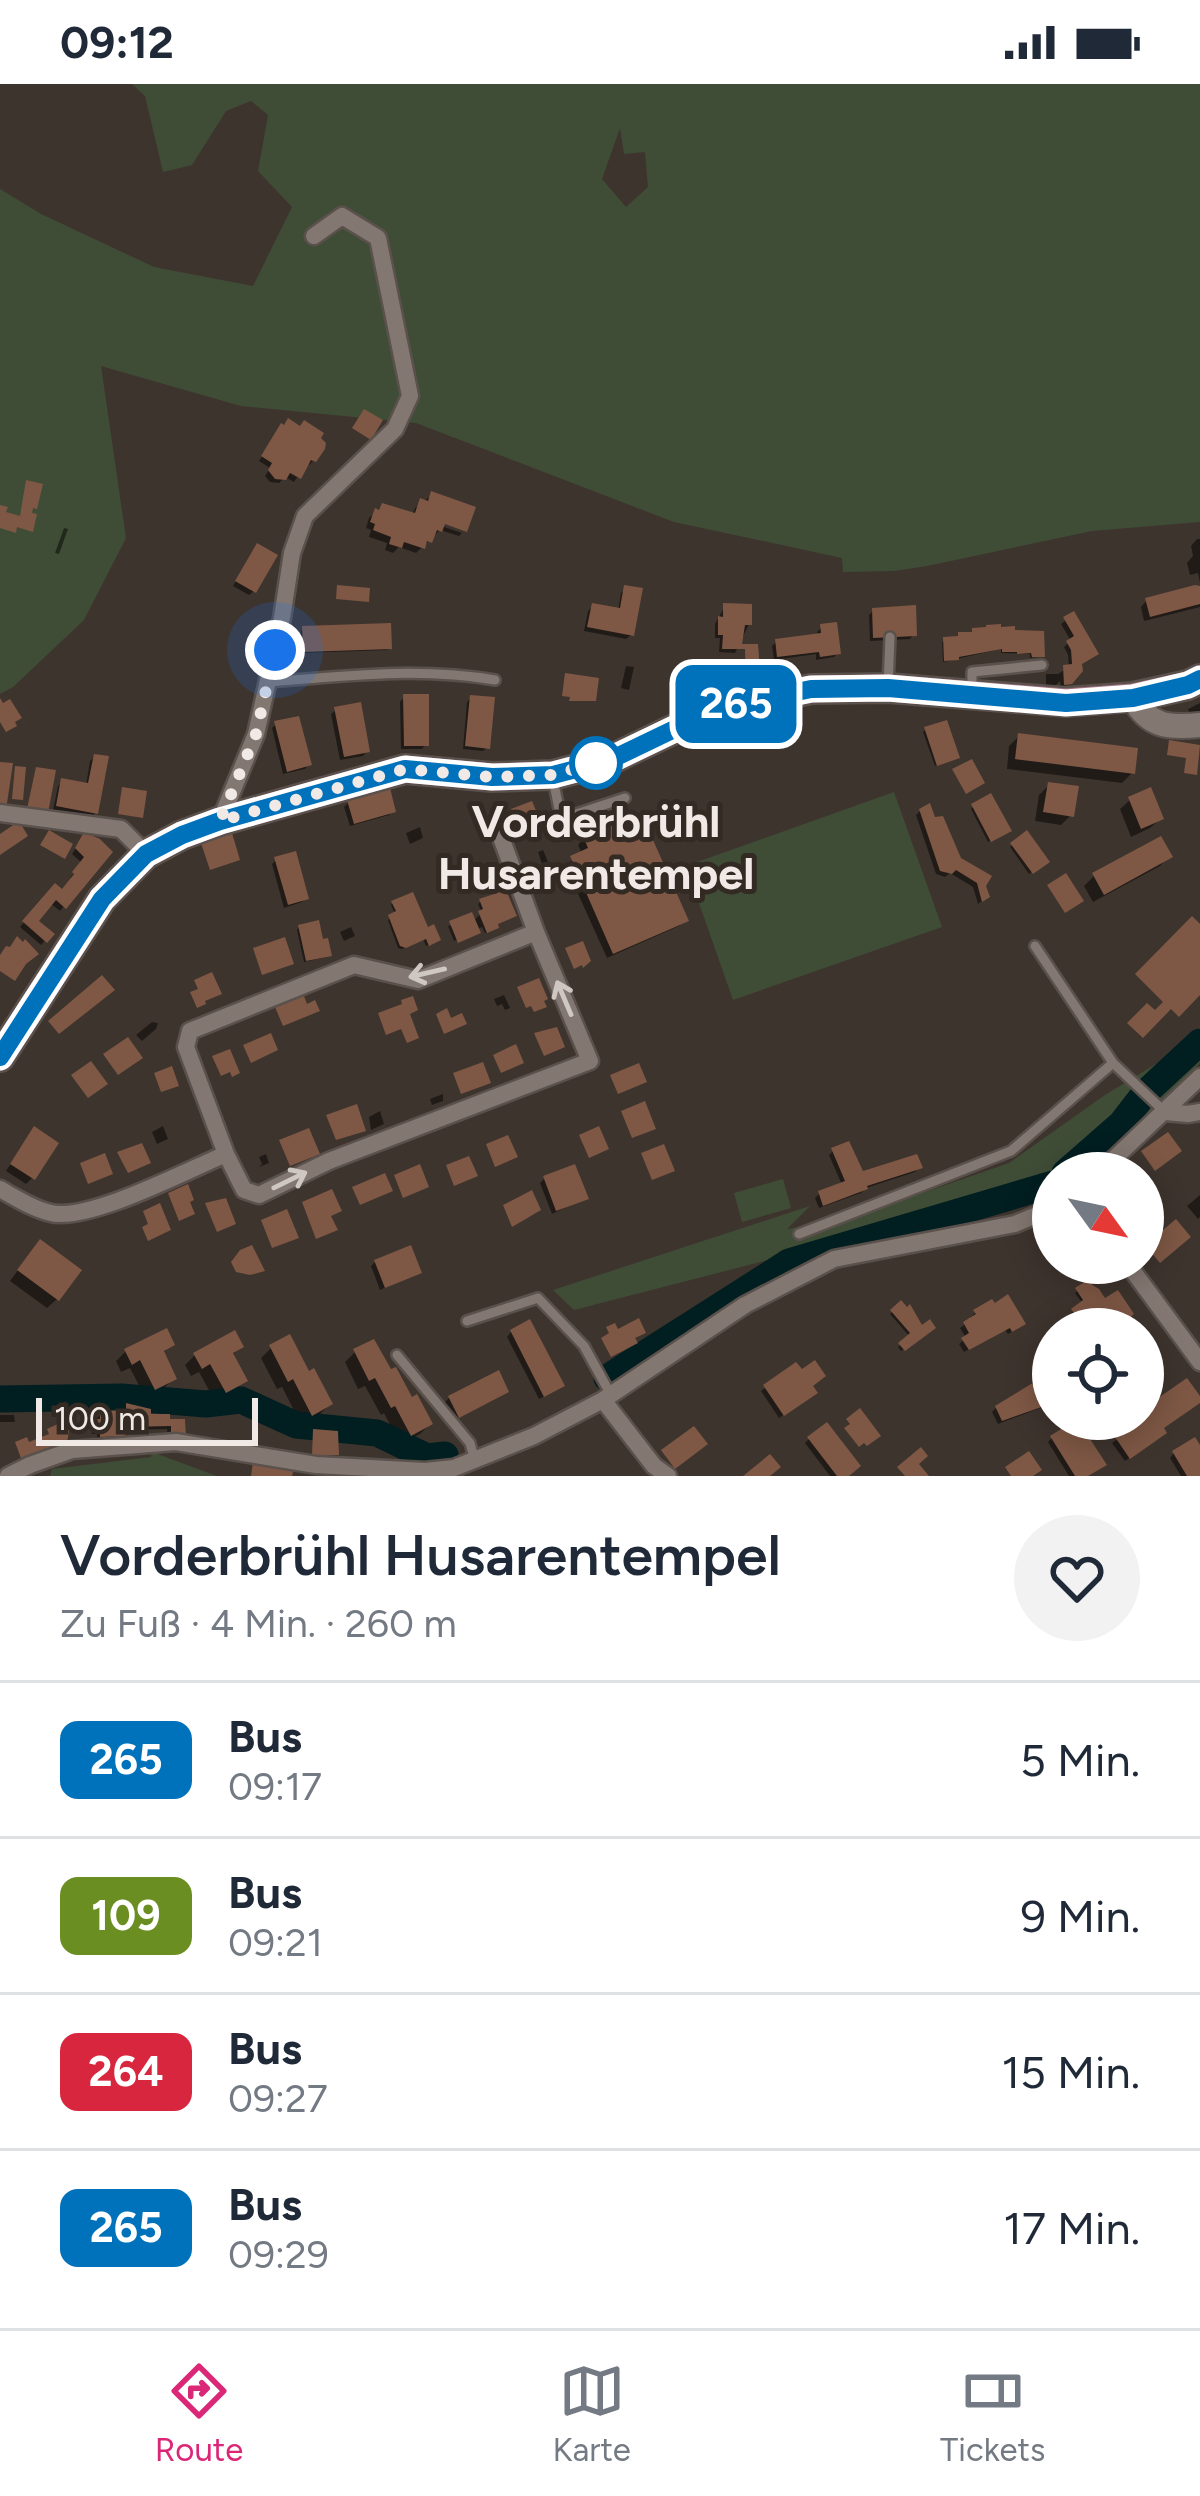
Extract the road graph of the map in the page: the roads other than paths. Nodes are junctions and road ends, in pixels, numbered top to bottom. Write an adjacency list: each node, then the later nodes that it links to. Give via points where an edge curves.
1 (314, 236): 6 (street, via 342,216 378,238 410,396 395,429 305,516)
2 (890, 637): 7 (lane)
3 (1042, 664): 8 (lane, via 972,672)
4 (1200, 679): 9 (main road)
5 (496, 680): 6 (lane, via 403,672)
6 (268, 682): 14 (street)
7 (888, 688): 8 (main road); 11 (main road, via 811,689 716,709 610,760)
8 (973, 696): 9 (main road)
9 (1133, 698): 10 (street, via 1142,715 1172,728)
10 (1200, 725)
11 (553, 775): 12 (lane, via 561,819); 14 (main road, via 405,769)
12 (625, 798)
13 (0, 813): 16 (street, via 121,829)
14 (220, 821): 16 (main road)
15 (499, 832): 17 (street)
16 (146, 854): 19 (main road, via 102,899)
17 (536, 932): 25 (street, one-way to 25, via 418,980 354,965 190,1031 186,1047); 25 (street, one-way to 17, via 244,1190 259,1195 590,1061)
18 (1035, 946): 20 (lane)
19 (0, 1057)
20 (1113, 1063): 22 (lane); 28 (lane, via 1011,1151)
21 (1200, 1077): 22 (street)
22 (1162, 1110): 23 (street); 24 (street)
23 (1200, 1112)
24 (1120, 1152)
25 (226, 1154): 26 (street, via 106,1205 61,1214)
26 (0, 1189)
27 (1032, 1217): 33 (street, via 834,1258)
28 (799, 1234)
29 (1142, 1284): 32 (street)
30 (467, 1321): 33 (lane, via 538,1298 584,1346)
31 (397, 1355): 34 (lane, via 470,1442)
32 (1200, 1362)
33 (608, 1395): 34 (street); 36 (street)
34 (476, 1460): 35 (street, via 425,1471 316,1465 176,1442 72,1450)
35 (8, 1476)
36 (668, 1476)

